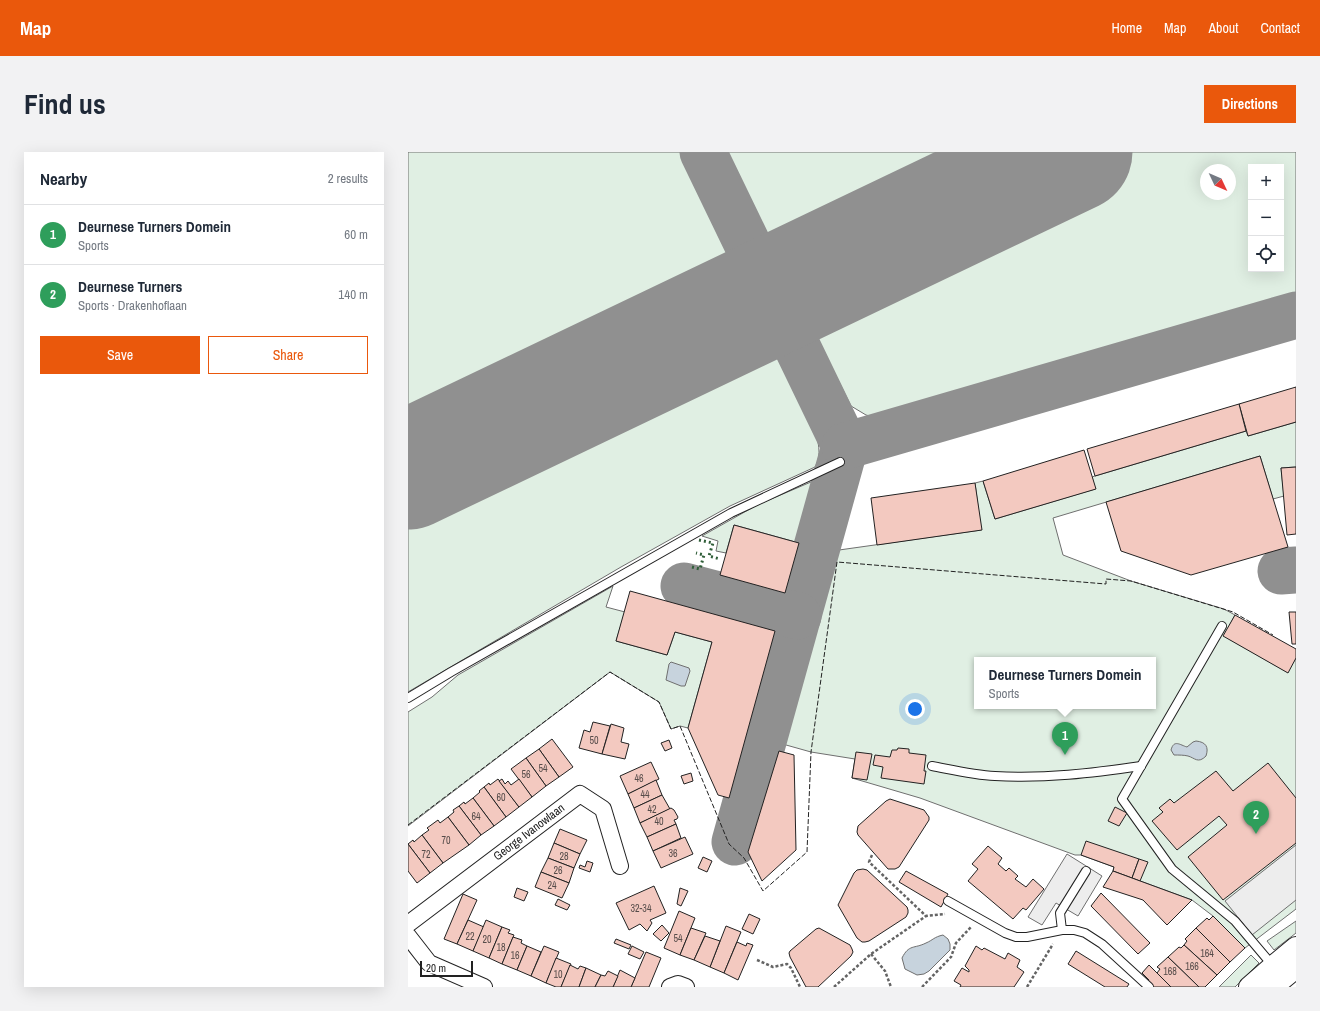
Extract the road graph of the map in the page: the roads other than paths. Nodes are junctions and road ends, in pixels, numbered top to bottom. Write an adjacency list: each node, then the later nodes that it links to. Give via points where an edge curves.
1 (840, 462): 3 (lane, via 725,516)
2 (1222, 626): 5 (lane)
3 (408, 698)
4 (932, 766): 5 (lane, via 994,776 1027,777 1060,776)
5 (1141, 766): 13 (lane, via 1122,799 1172,870 1234,921)
6 (620, 866): 9 (street, George Ivanowlaan, via 603,809 580,794)
7 (1086, 871): 10 (lane, via 1060,913)
8 (952, 903): 10 (lane, via 1016,937)
9 (408, 924)
10 (1062, 930): 18 (lane, via 1074,930 1093,937)
11 (408, 936): 15 (street, via 429,963)
12 (1296, 947): 13 (street)
13 (1273, 966): 19 (street)
14 (1296, 968): 20 (street)
15 (484, 987)
16 (670, 987): 17 (street, via 678,984)
17 (686, 987)
18 (1149, 987)
19 (1250, 987)
20 (1273, 987)

